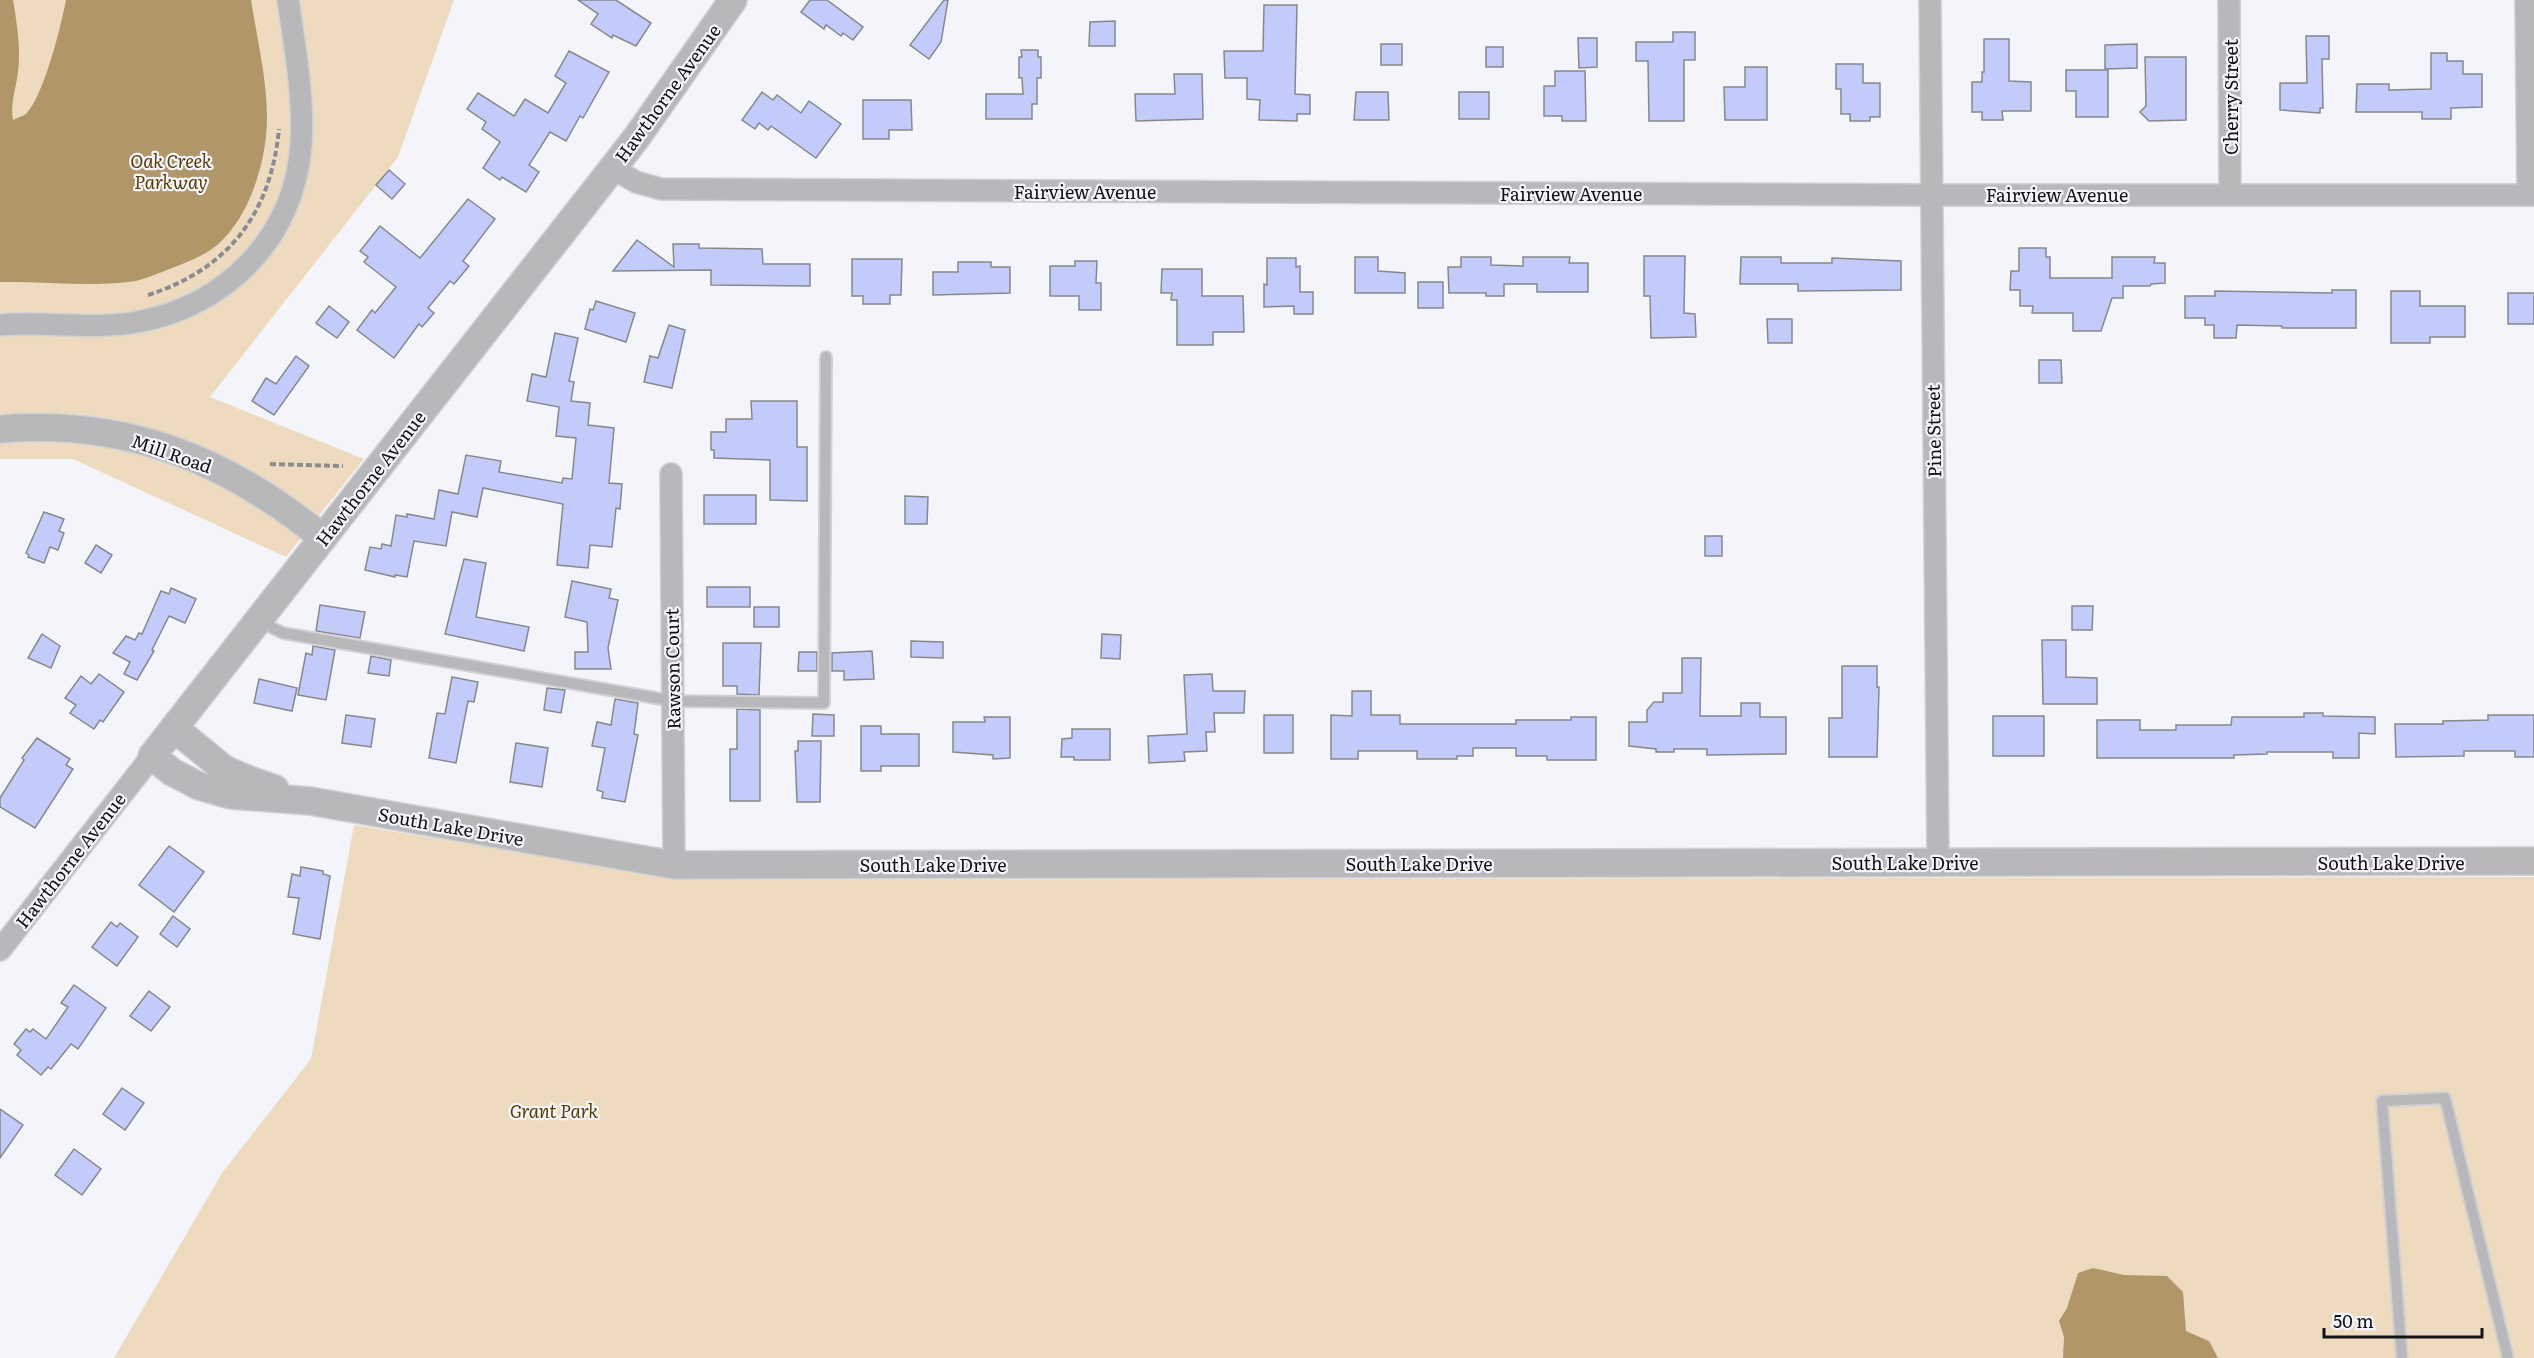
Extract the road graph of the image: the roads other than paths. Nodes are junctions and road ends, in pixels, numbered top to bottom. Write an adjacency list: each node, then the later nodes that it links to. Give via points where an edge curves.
1 (288, 0): 10 (street, via 301,98 301,147 282,215 248,266 204,300 160,317 114,325)
2 (733, 0): 6 (street, Hawthorne Avenue)
3 (1930, 0): 8 (street, Pine Street)
4 (2229, 0): 7 (street, Cherry Street)
5 (2526, 0): 9 (street)
6 (612, 168): 8 (street, Fairview Avenue, via 636,182 661,189); 14 (street, Hawthorne Avenue)
7 (2230, 194): 8 (street, Fairview Avenue); 9 (street, Fairview Avenue)
8 (1931, 195): 21 (street, Pine Street)
9 (2531, 195)
10 (0, 325)
11 (826, 357): 16 (lane, via 824,703)
12 (0, 429): 14 (street, Mill Road, via 96,432 180,452 236,477)
13 (671, 474): 16 (street, Rawson Court)
14 (323, 538): 15 (street, Hawthorne Avenue)
15 (258, 621): 16 (lane, via 283,633); 17 (street, Hawthorne Avenue)
16 (673, 701): 22 (street, Rawson Court)
17 (174, 728): 18 (street, Hawthorne Avenue); 19 (street, South Lake Drive, via 224,769)
18 (152, 756): 19 (street, South Lake Drive, via 199,786 231,795); 23 (street, Hawthorne Avenue)
19 (310, 801): 22 (street, South Lake Drive)
20 (2534, 861): 21 (street, South Lake Drive)
21 (1938, 862): 22 (street, South Lake Drive)
22 (674, 865)
23 (0, 950)
24 (2402, 1358): 25 (lane, via 2382,1101 2445,1098)
25 (2508, 1358)

